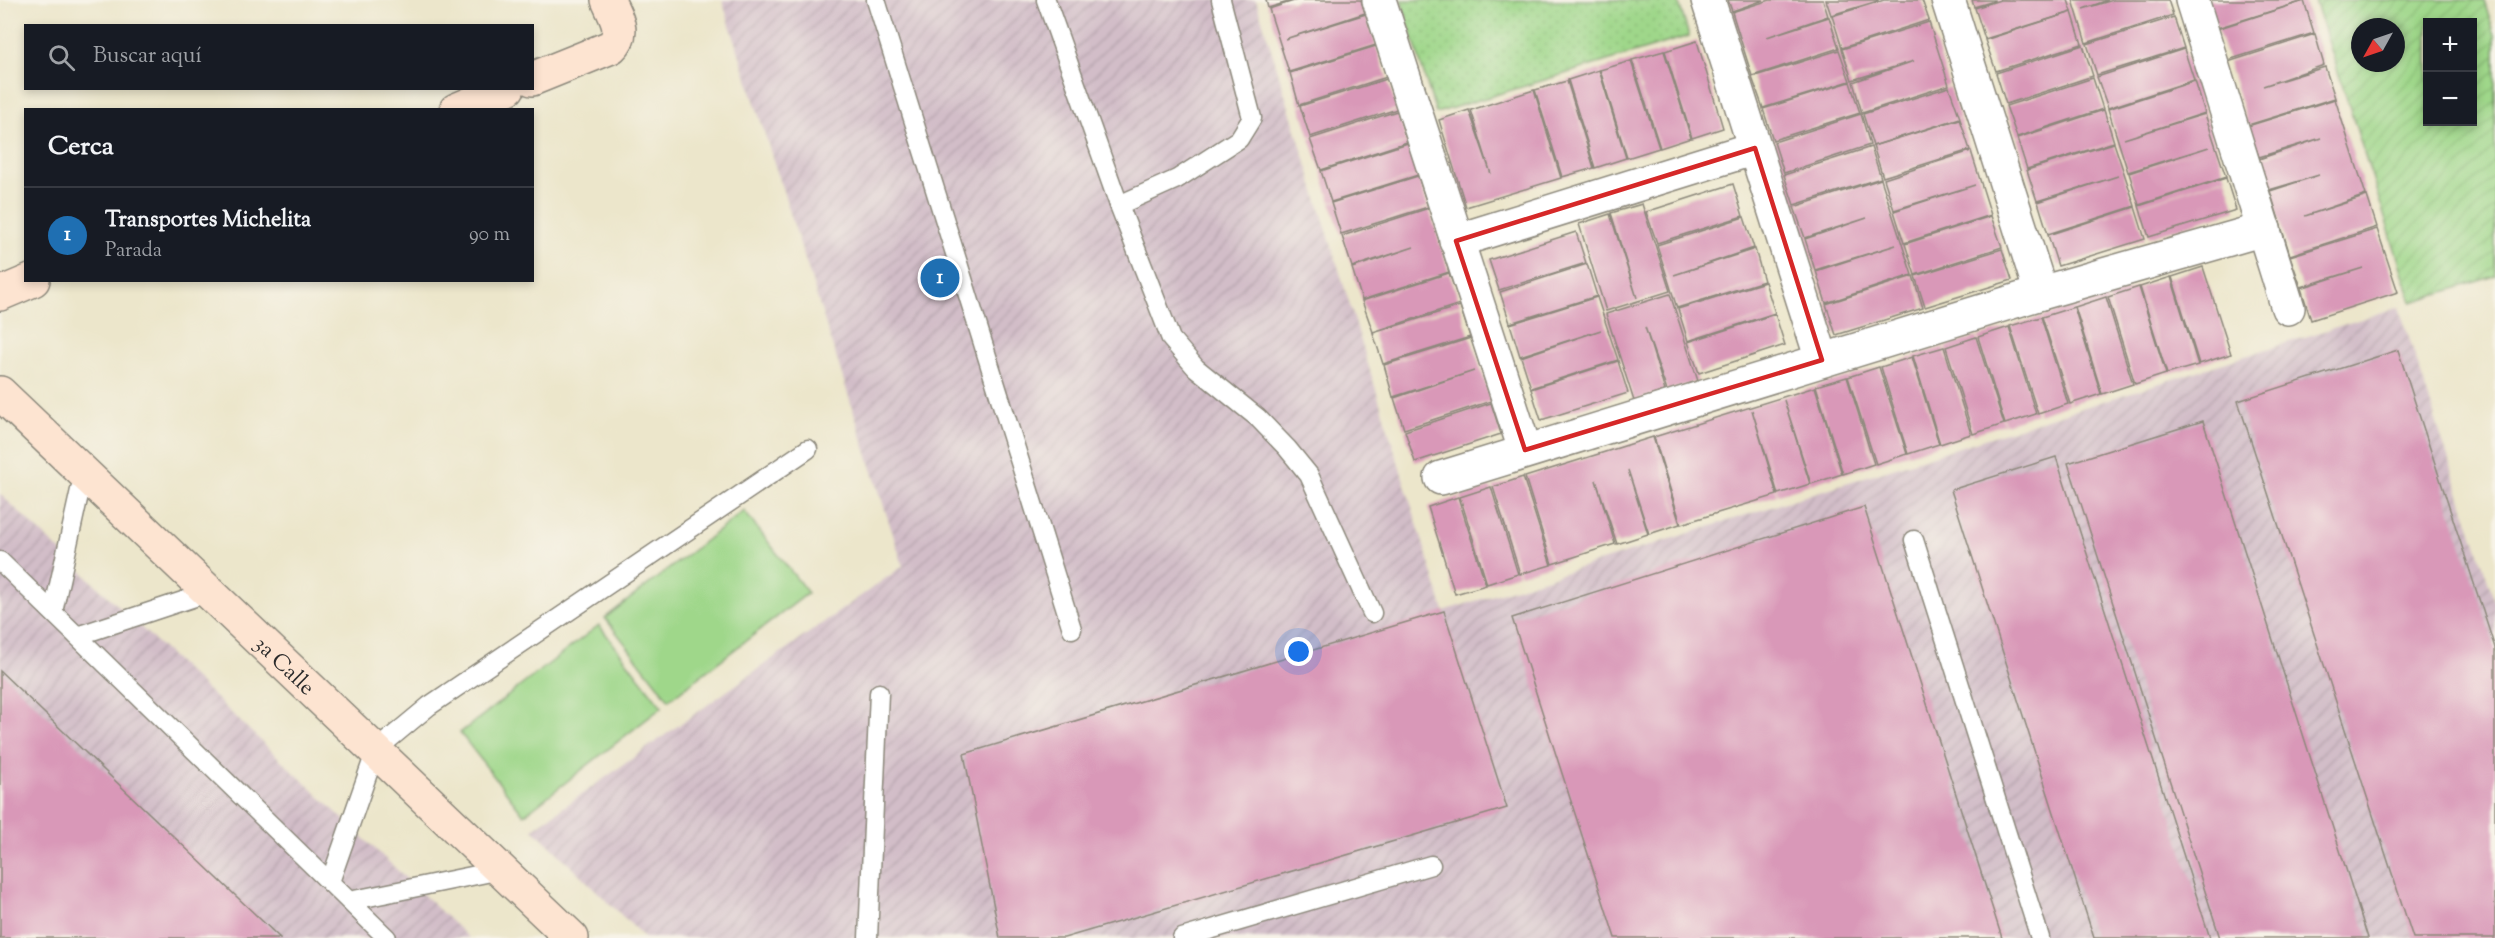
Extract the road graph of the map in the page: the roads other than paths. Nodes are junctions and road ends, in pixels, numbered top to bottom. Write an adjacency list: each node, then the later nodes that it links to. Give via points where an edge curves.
1 (608, 0): 9 (main road, via 620,31 619,40 611,47)
2 (876, 0): 31 (lane)
3 (1046, 0): 13 (lane)
4 (1221, 0): 13 (lane, via 1252,118 1239,139 1177,179)
5 (1379, 0): 15 (street)
6 (1708, 0): 12 (street)
7 (1948, 0): 17 (street)
8 (2192, 0): 14 (street)
9 (534, 78)
10 (503, 90): 11 (main road)
11 (461, 108)
12 (1755, 148): 15 (street); 20 (street)
13 (1119, 205): 30 (lane, via 1171,339 1196,368 1258,418 1309,475)
14 (2264, 228): 17 (street); 19 (street)
15 (1456, 241): 23 (street)
16 (28, 282): 18 (main road)
17 (2041, 293): 20 (street)
18 (0, 294)
19 (2288, 308)
20 (1822, 360): 23 (street)
21 (0, 393): 24 (main road, 3a Calle)
22 (808, 449): 34 (lane, via 429,705)
23 (1525, 450): 25 (street)
24 (84, 472): 28 (main road, 3a Calle); 29 (lane)
25 (1441, 478)
26 (1914, 540): 43 (lane)
27 (0, 561): 29 (lane)
28 (210, 592): 32 (lane); 34 (main road, 3a Calle)
29 (52, 612): 32 (lane)
30 (1372, 613)
31 (1072, 629)
32 (77, 636): 37 (lane)
33 (879, 693): 41 (lane)
34 (376, 750): 36 (main road, 3a Calle); 37 (lane)
35 (1431, 865): 42 (lane)
36 (501, 870): 38 (lane); 40 (main road, 3a Calle)
37 (330, 882): 38 (lane)
38 (349, 901): 39 (lane)
39 (387, 938)
40 (572, 938)
41 (868, 938)
42 (1182, 938)
43 (2040, 938)

